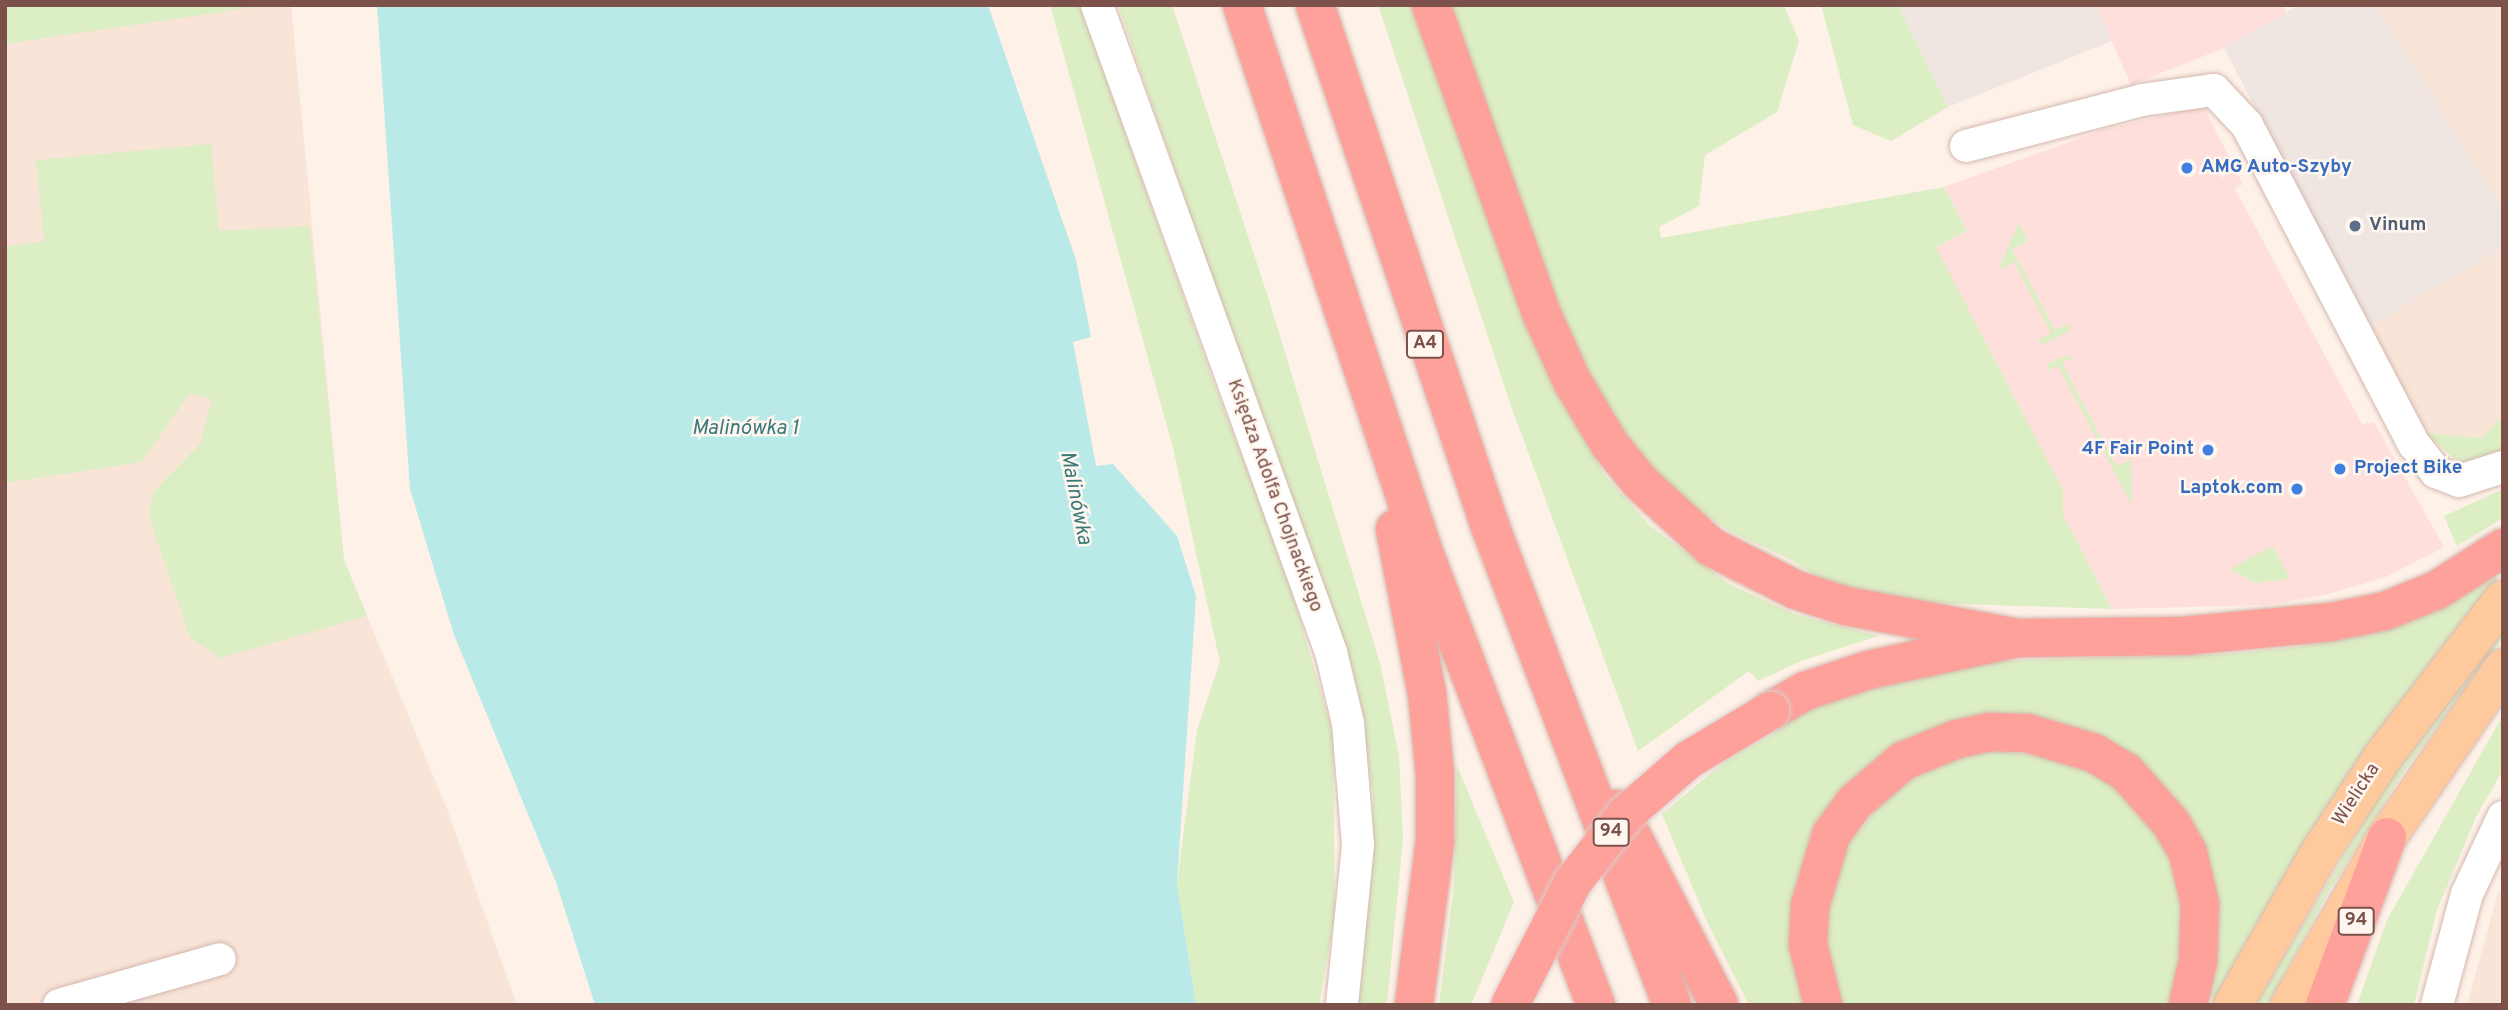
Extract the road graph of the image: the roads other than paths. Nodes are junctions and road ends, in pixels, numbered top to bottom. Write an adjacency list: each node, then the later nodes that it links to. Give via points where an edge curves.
1 (1097, 5): 17 (street, Księdza Adolfa Chojnackiego, via 1337,676 1352,749 1358,845)
2 (1242, 5): 6 (highway)
3 (1315, 5): 12 (highway, A4, via 1429,356)
4 (1431, 5): 10 (highway, via 1572,382 1610,445 1641,483 1711,547 1796,590 1846,606)
5 (1966, 146): 7 (street, via 2142,100 2214,90 2247,125 2414,444 2436,472 2459,481)
6 (1362, 373): 18 (highway, via 1427,693 1435,774 1435,841); 20 (highway, via 1428,562)
7 (2503, 467)
8 (2503, 548): 10 (highway, via 2437,590 2385,611 2331,622 2183,636)
9 (2503, 600): 25 (main road, Wielicka, via 2382,758 2321,851)
10 (2017, 638): 19 (highway, 94, bridge, via 1868,670 1805,691 1688,760 1625,815 1573,882)
11 (2503, 668): 14 (main road, 94)
12 (1545, 680): 21 (highway, A4); 22 (highway, via 1597,768)
13 (2503, 817): 28 (street, via 2467,894)
14 (2387, 838): 26 (main road); 27 (highway, 94)
15 (220, 959): 16 (street)
16 (59, 1005)
17 (1342, 1005)
18 (1414, 1005)
19 (1510, 1005)
20 (1596, 1005)
21 (1672, 1005)
22 (1719, 1005)
23 (1823, 1005): 24 (highway, via 1809,932 1810,906 1831,835 1854,803 1903,761 1957,738 1990,732 2027,733 2094,753 2126,772 2171,823 2188,853 2200,904 2198,961)
24 (2188, 1005)
25 (2233, 1005)
26 (2290, 1005)
27 (2325, 1005)
28 (2437, 1005)

